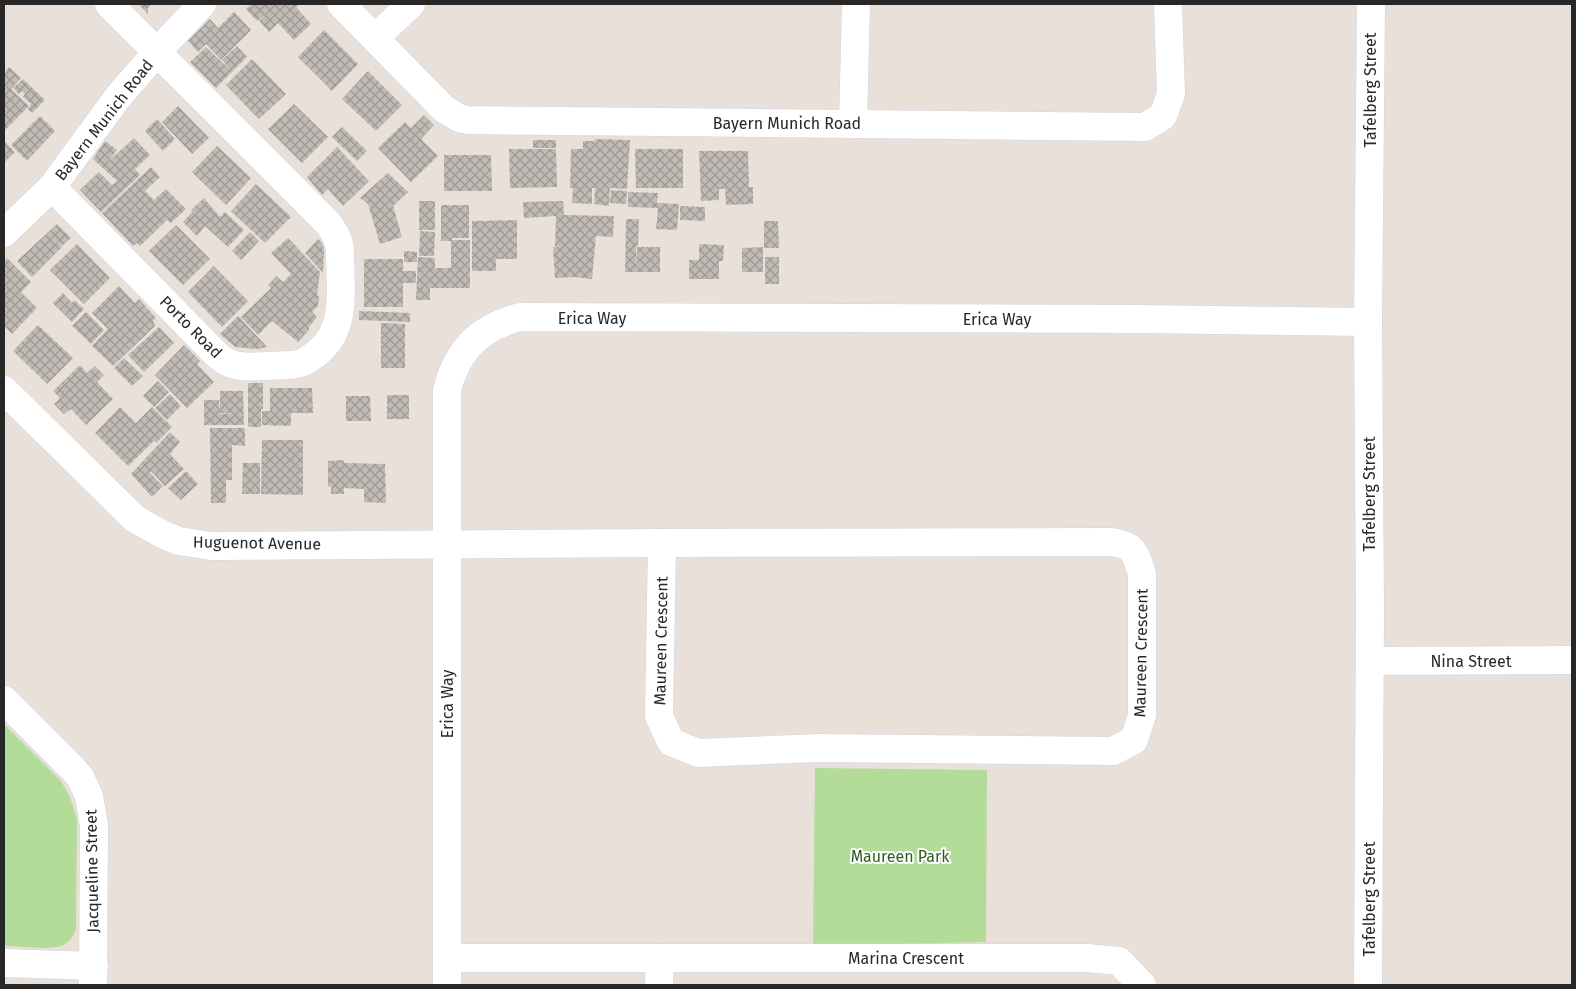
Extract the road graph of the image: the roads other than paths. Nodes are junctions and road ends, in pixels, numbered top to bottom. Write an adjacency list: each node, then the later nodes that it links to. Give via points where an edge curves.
1 (109, 4): 9 (street, Porto Road)
2 (202, 4): 9 (street, Bayern Munich Road)
3 (341, 4): 8 (street, Bayern Munich Road)
4 (410, 4): 8 (street)
5 (856, 4): 10 (street)
6 (1168, 4): 10 (street, Bayern Munich Road, via 1171,94 1163,116 1145,127)
7 (1371, 4): 13 (street, Tafelberg Street)
8 (375, 38): 10 (street, Bayern Munich Road, via 444,108 467,120)
9 (157, 52): 11 (street, Bayern Munich Road, via 118,97); 11 (street, Porto Road, via 334,231 340,246 339,318 330,340 311,358 298,364 243,367 229,364)
10 (853, 123)
11 (52, 187): 12 (street, Bayern Munich Road)
12 (9, 217)
13 (1368, 322): 16 (street, Erica Way, via 520,317 480,335 463,353 451,374 447,390); 18 (street, Tafelberg Street)
14 (4, 390): 16 (street, Huguenot Avenue, via 129,514 149,528 179,541 211,546)
15 (662, 543): 15 (street, Maureen Crescent, via 659,716 671,742 698,753 819,748 1113,751 1134,740 1142,715 1142,574 1135,554 1125,544); 16 (street, Maureen Crescent)
16 (448, 544): 20 (street, Erica Way)
17 (1572, 660): 18 (street, Nina Street)
18 (1370, 661): 27 (street, Tafelberg Street)
19 (4, 700): 23 (street, Jacqueline Street, via 74,770 89,796 94,826)
20 (447, 958): 21 (street, Marina Crescent); 24 (street, Erica Way)
21 (660, 958): 25 (street); 26 (street, Marina Crescent, via 1087,958 1118,961)
22 (4, 963): 23 (street)
23 (94, 976)
24 (447, 985)
25 (660, 985)
26 (1142, 985)
27 (1368, 985)

